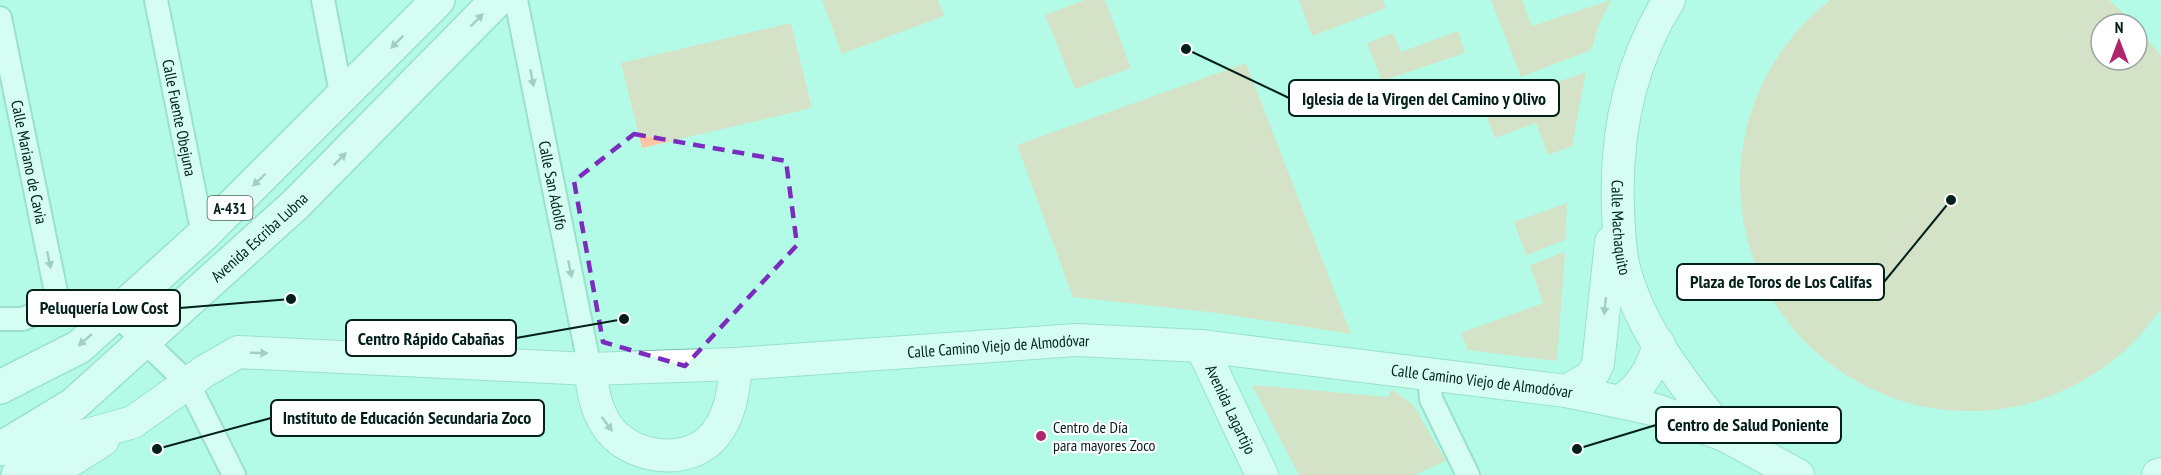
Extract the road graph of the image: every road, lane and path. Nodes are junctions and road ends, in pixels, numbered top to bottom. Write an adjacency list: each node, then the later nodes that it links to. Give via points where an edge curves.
1 (156, 0): 10 (street, Calle Fuente Obejuna)
2 (323, 0): 8 (street)
3 (438, 0): 8 (main road, A-431, one-way to 8)
4 (497, 0): 13 (main road, Avenida Escriba Lubna / A-431, one-way to 4, via 296,204)
5 (516, 0): 17 (street, Calle San Adolfo, one-way to 17)
6 (1669, 0): 9 (street, Calle Machaquito, via 1637,62 1624,106)
7 (0, 18): 12 (street, Calle Mariano de Cavia, one-way to 12, via 56,292 55,306 23,319)
8 (342, 98): 10 (main road, A-431, one-way to 10)
9 (1617, 185): 14 (street, Calle Machaquito, via 1624,268); 21 (street, one-way to 21, via 1598,364 1592,377)
10 (202, 235): 11 (main road, A-431)
11 (116, 314): 13 (street); 20 (main road, A-431, one-way to 20, via 79,347)
12 (0, 319)
13 (144, 341): 19 (street); 23 (main road, Avenida Escriba Lubna / A-431)
14 (1659, 344): 22 (street, via 1646,376); 24 (street, Calle Machaquito, via 1693,397)
15 (1201, 346): 16 (street, Calle Camino Viejo de Almodóvar, via 1076,340); 18 (street, Calle Camino Viejo de Almodóvar); 31 (street, Avenida Lagartijo)
16 (736, 364): 17 (street, Calle Camino Viejo de Almodóvar); 28 (street, via 733,393 724,419)
17 (590, 369): 19 (street, Calle Camino Viejo de Almodóvar, one-way to 17, via 238,352); 28 (street, one-way to 28, via 594,401 608,428 630,446)
18 (1429, 375): 21 (street, Calle Camino Viejo de Almodóvar); 32 (street, via 1431,399)
19 (188, 383): 27 (street, via 133,422); 30 (street)
20 (0, 387)
21 (1566, 391): 22 (street, Calle Camino Viejo de Almodóvar)
22 (1620, 402): 24 (street, Calle Camino Viejo de Almodóvar, via 1656,410)
23 (73, 405): 25 (main road, Avenida Escriba Lubna / A-431); 27 (main road)
24 (1724, 435): 33 (street, Calle Camino Viejo de Almodóvar)
25 (0, 449)
26 (0, 461): 27 (street)
27 (44, 462): 29 (main road)
28 (688, 465)
29 (18, 475)
30 (234, 475)
31 (1262, 475)
32 (1468, 475)
33 (1798, 475)

